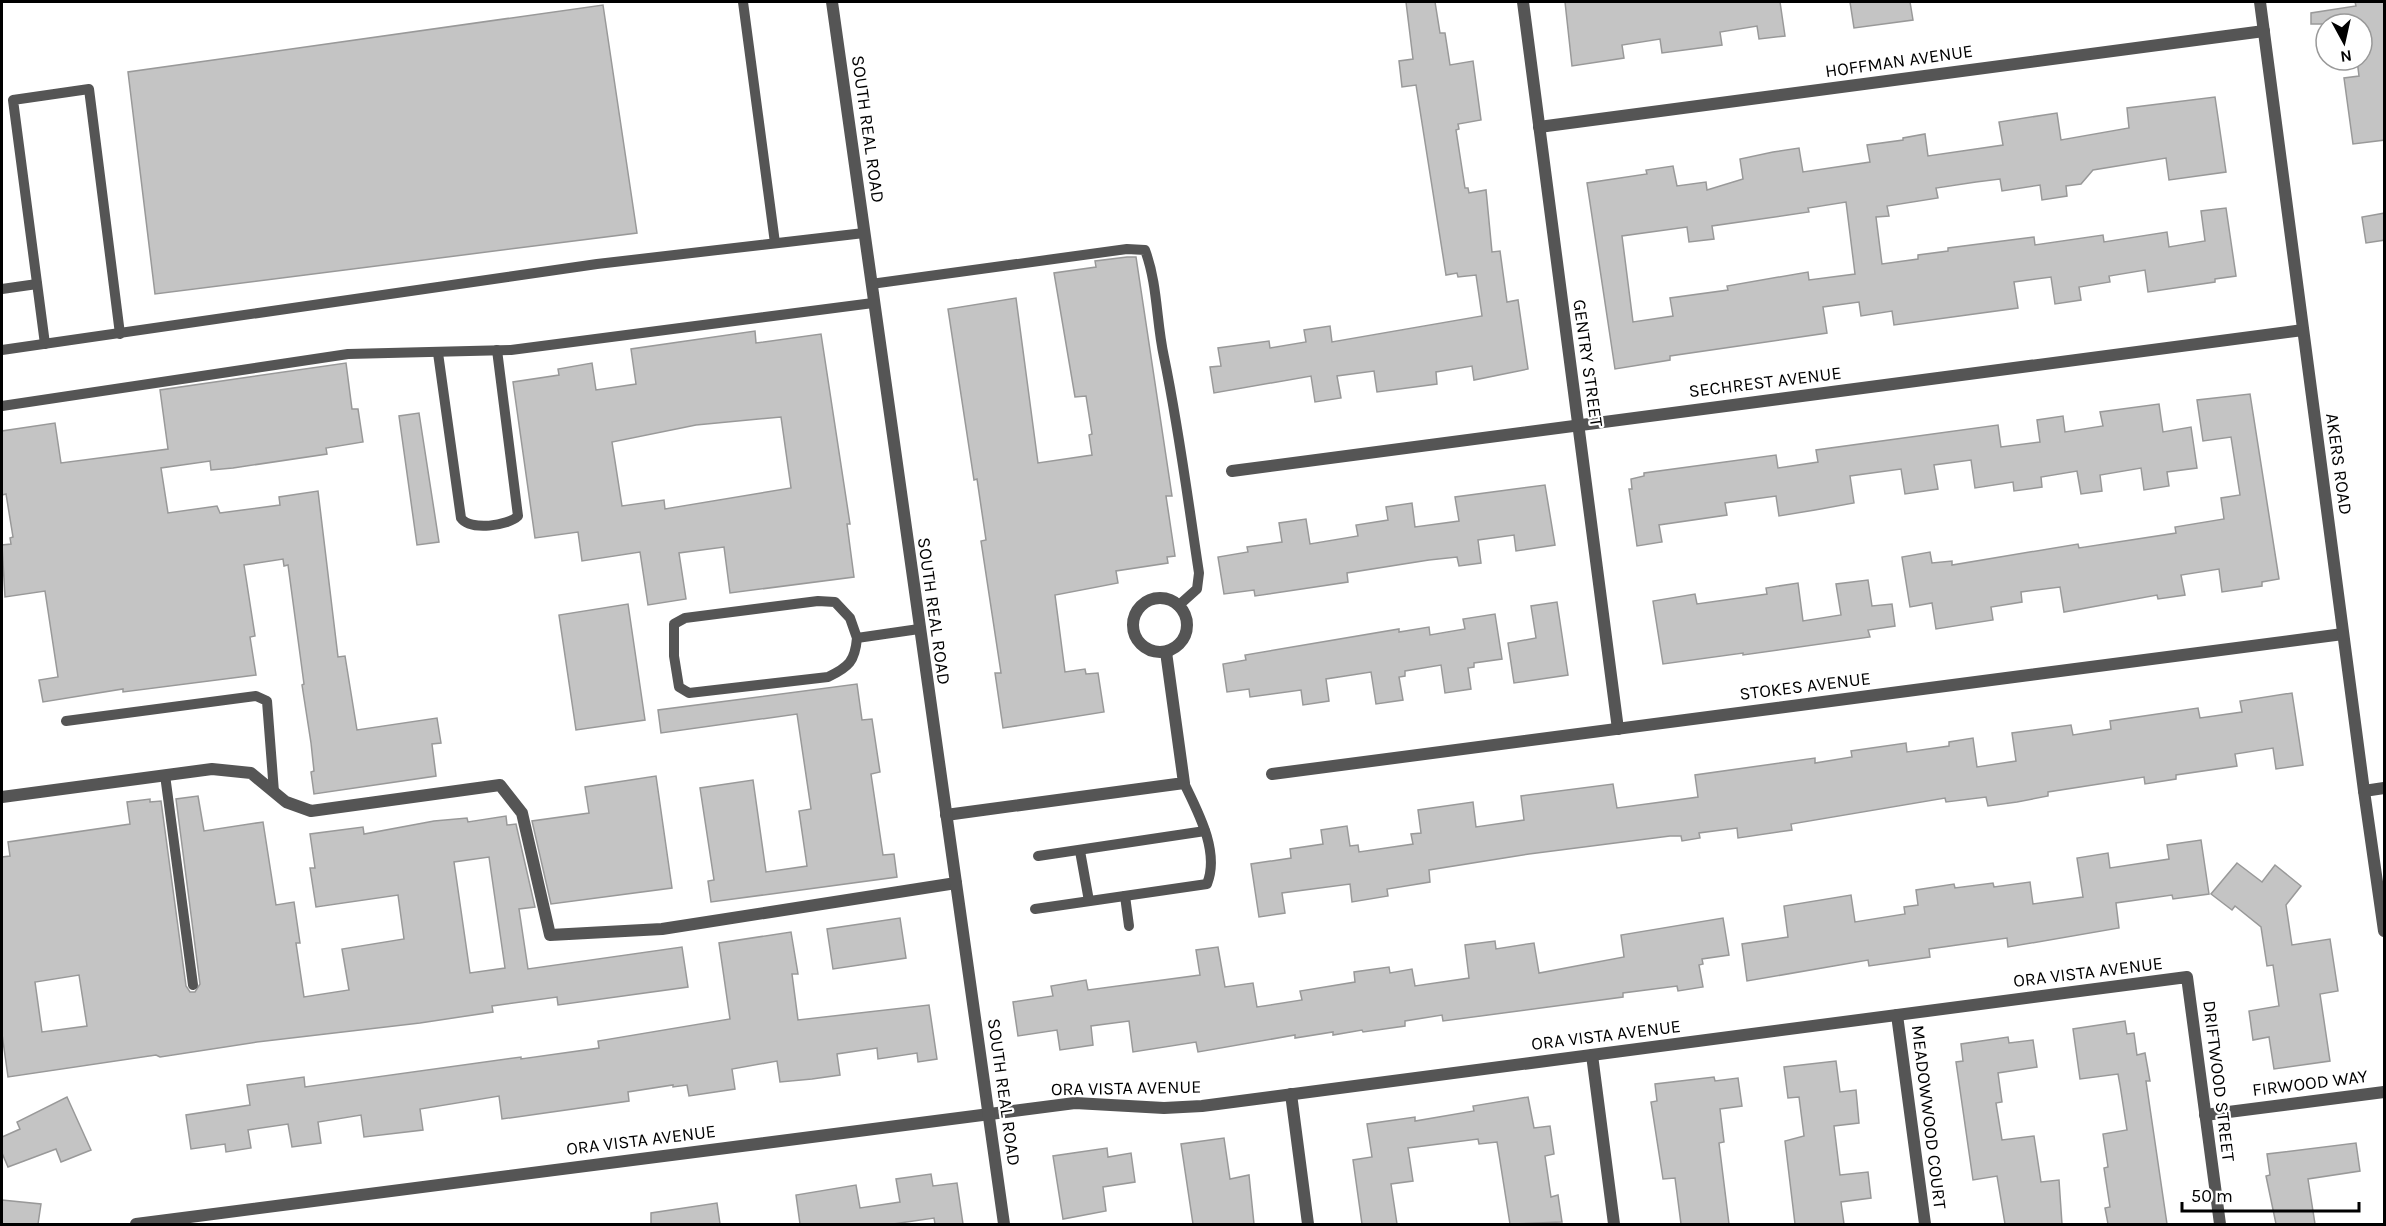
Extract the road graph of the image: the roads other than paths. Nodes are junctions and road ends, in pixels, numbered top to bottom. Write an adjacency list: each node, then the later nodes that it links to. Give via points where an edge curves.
1 (743, 2): 8 (lane)
2 (832, 2): 7 (street, SOUTH REAL ROAD)
3 (1523, 2): 6 (street, GENTRY STREET)
4 (2260, 2): 5 (street, AKERS ROAD)
5 (2264, 31): 6 (street, HOFFMAN AVENUE); 13 (street, AKERS ROAD)
6 (1539, 127): 20 (street, GENTRY STREET)
7 (864, 233): 8 (lane); 10 (street, SOUTH REAL ROAD)
8 (775, 243): 14 (lane, via 597,264)
9 (37, 284): 11 (lane); 14 (lane, via 13,100 88,89); 15 (lane)
10 (871, 284): 12 (street, SOUTH REAL ROAD); 22 (lane, via 1127,249 1145,250 1153,272 1199,573 1197,589)
11 (2, 289)
12 (873, 303): 17 (lane); 23 (street, SOUTH REAL ROAD)
13 (2303, 330): 20 (street, SECHREST AVENUE); 24 (street, AKERS ROAD)
14 (120, 334): 15 (lane)
15 (45, 344): 16 (lane)
16 (2, 350)
17 (497, 350): 18 (lane); 18 (lane, via 518,516 512,521 472,526 461,518)
18 (438, 353): 19 (lane, via 348,354)
19 (2, 406)
20 (1578, 425): 21 (street, SECHREST AVENUE); 28 (street, GENTRY STREET)
21 (1232, 471)
22 (1178, 606): 26 (street, via 1187,620 1187,631 1176,648); 26 (street, via 1155,599 1145,603 1133,620 1138,641 1155,652)
23 (919, 629): 25 (lane); 36 (street, SOUTH REAL ROAD)
24 (2343, 634): 28 (street, STOKES AVENUE); 33 (street, AKERS ROAD)
25 (857, 638): 25 (lane, via 850,618 835,602 685,618 674,624 679,687 688,693 828,677 847,669 856,657)
26 (1166, 652): 31 (street)
27 (66, 721): 34 (lane, via 256,696 267,701)
28 (1618, 729): 29 (street, STOKES AVENUE)
29 (1272, 774)
30 (165, 775): 34 (street, via 212,769 251,773); 35 (street); 47 (lane)
31 (1184, 783): 36 (street); 37 (lane)
32 (2385, 788): 33 (street)
33 (2364, 791): 45 (street, AKERS ROAD)
34 (274, 792): 40 (street, via 286,802 311,811 500,785 522,813 550,935 662,929)
35 (2, 797)
36 (946, 815): 40 (street, SOUTH REAL ROAD)
37 (1205, 831): 38 (lane); 41 (lane, via 1212,872 1207,884)
38 (1080, 851): 39 (lane); 42 (lane)
39 (1038, 856)
40 (956, 883): 52 (street, SOUTH REAL ROAD)
41 (1125, 896): 42 (lane); 44 (lane)
42 (1089, 901): 43 (lane)
43 (1035, 909)
44 (1129, 926)
45 (2385, 931)
46 (2187, 977): 48 (street, ORA VISTA AVENUE); 53 (street, DRIFTWOOD STREET)
47 (193, 985)
48 (1897, 1015): 49 (street, ORA VISTA AVENUE); 58 (street, MEADOWWOOD COURT)
49 (1592, 1055): 51 (street, ORA VISTA AVENUE); 57 (street)
50 (2385, 1092): 53 (street, FIRWOOD WAY)
51 (1291, 1094): 52 (street, ORA VISTA AVENUE, via 1202,1106 1075,1103); 56 (street)
52 (988, 1113): 54 (street, ORA VISTA AVENUE); 55 (street, SOUTH REAL ROAD)
53 (2205, 1115): 59 (street, DRIFTWOOD STREET)
54 (136, 1224)
55 (1004, 1224)
56 (1308, 1224)
57 (1614, 1224)
58 (1925, 1224)
59 (2220, 1224)

